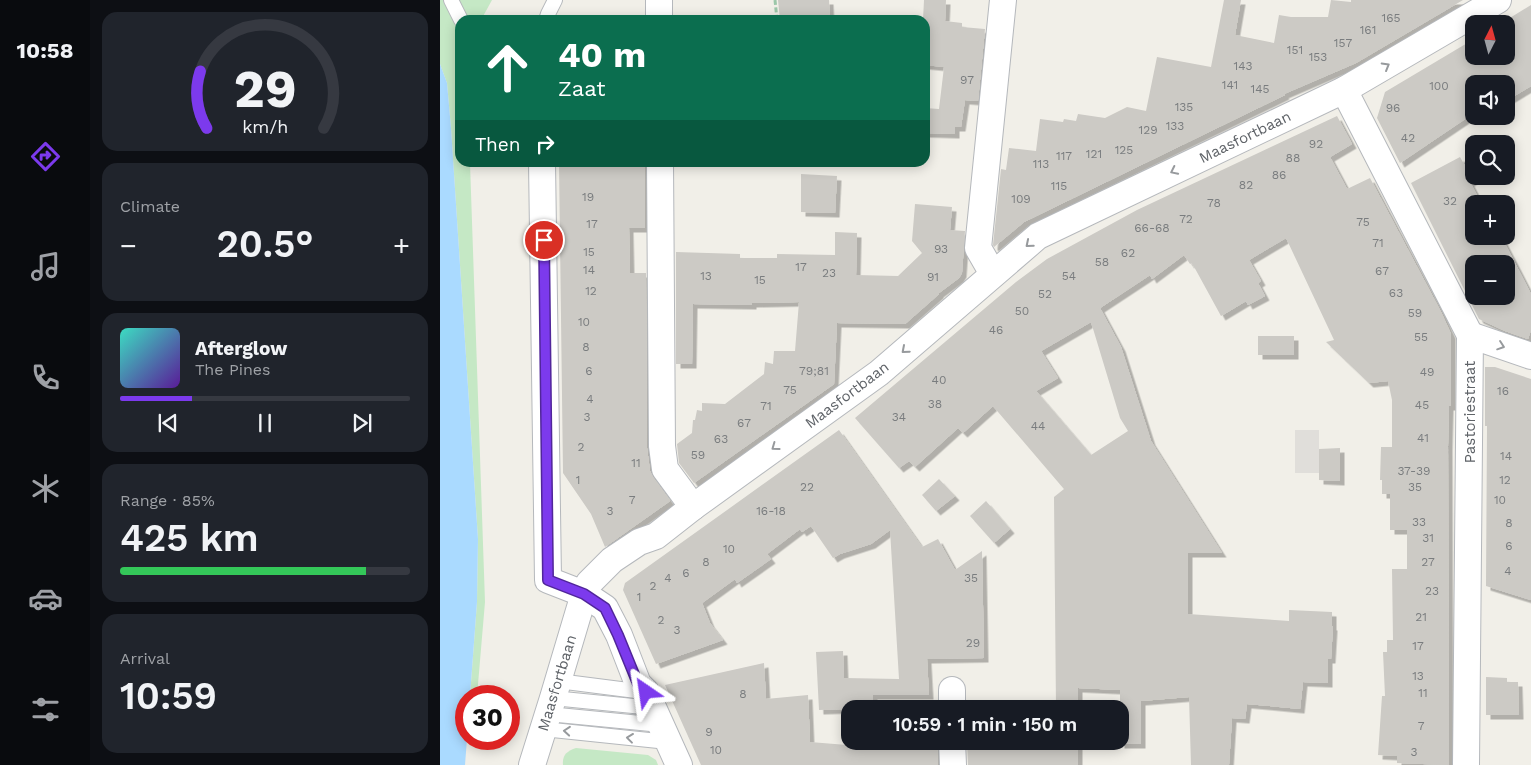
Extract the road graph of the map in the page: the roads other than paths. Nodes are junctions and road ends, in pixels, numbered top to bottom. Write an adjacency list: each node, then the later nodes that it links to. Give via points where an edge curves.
1 (451, 0): 6 (lane)
2 (555, 0): 7 (lane)
3 (659, 0): 8 (street)
4 (1003, 0): 12 (street, via 978,248)
5 (1498, 0): 9 (street, Maasfortbaan, one-way to 5)
6 (458, 15)
7 (548, 15)
8 (660, 15)
9 (1344, 90): 12 (street, Maasfortbaan, one-way to 12, via 1038,236); 13 (street, Pastoriestraat)
10 (542, 167): 16 (street, via 548,580)
11 (660, 167): 15 (street, via 662,446 665,469)
12 (993, 274): 15 (street, Maasfortbaan, one-way to 15, via 879,373)
13 (1470, 335): 14 (street, one-way to 14); 22 (street, Pastoriestraat)
14 (1531, 356)
15 (693, 507): 16 (street, Maasfortbaan, via 656,536 639,542 612,560 589,583)
16 (584, 594): 17 (street, Maasfortbaan); 18 (street, via 605,608 638,684)
17 (551, 705): 18 (lane); 18 (lane, one-way to 17); 20 (street, Maasfortbaan)
18 (662, 726)
19 (952, 750): 21 (street)
20 (532, 765)
21 (952, 765)
22 (1466, 765)

